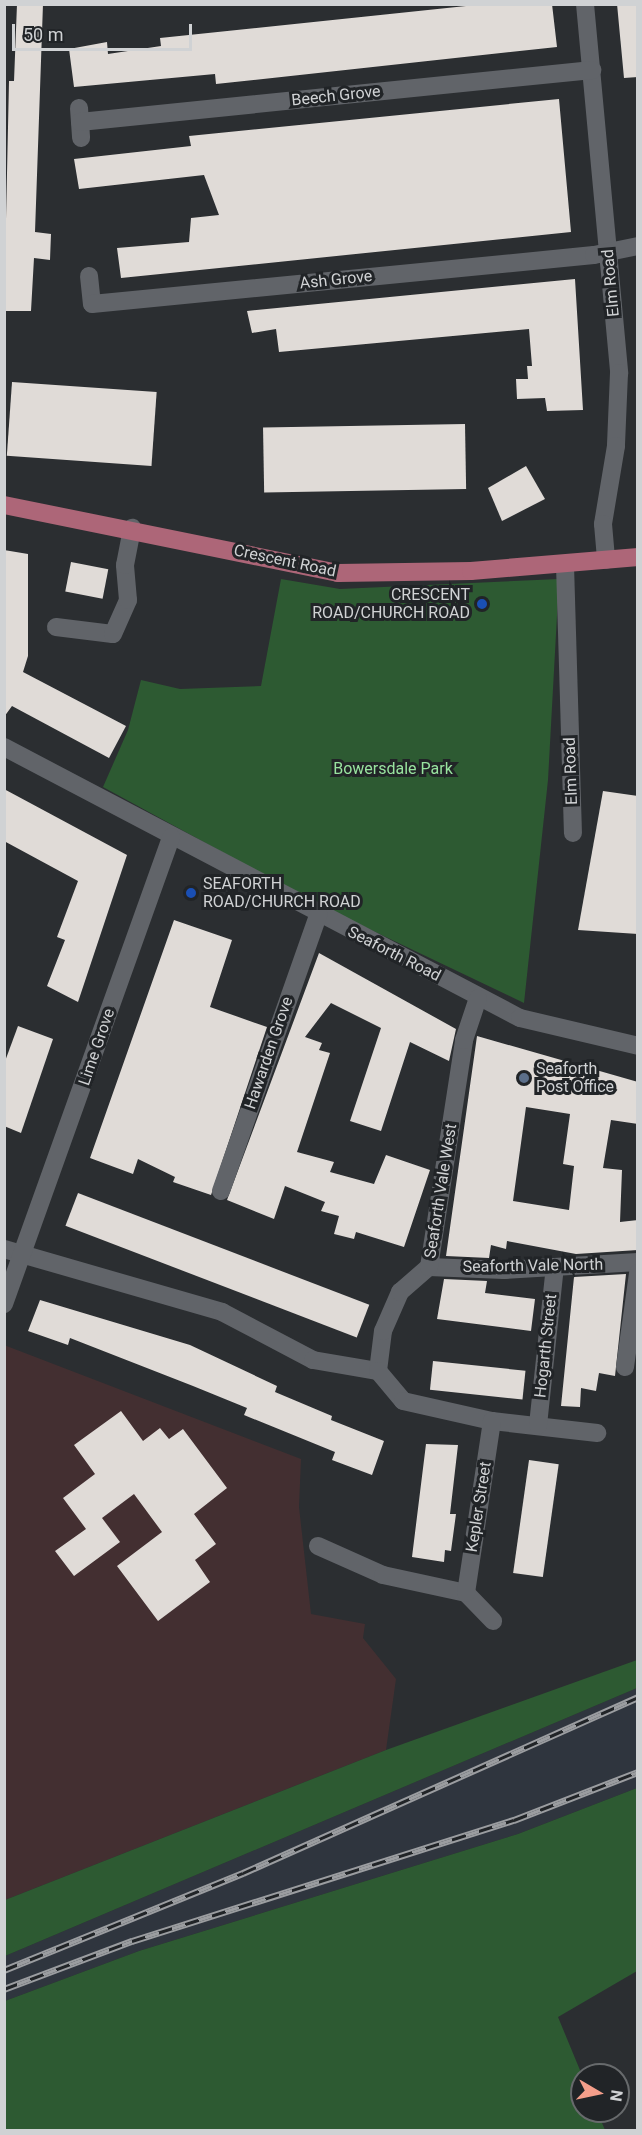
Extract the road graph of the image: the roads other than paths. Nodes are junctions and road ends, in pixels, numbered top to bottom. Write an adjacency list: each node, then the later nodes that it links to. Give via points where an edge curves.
1 (585, 4): 2 (street, Elm Road)
2 (592, 70): 3 (street, Beech Grove); 5 (street, Elm Road)
3 (80, 123)
4 (638, 246): 5 (street)
5 (608, 251): 6 (street, Ash Grove, via 92,303); 10 (street, Elm Road, via 619,397 603,524)
6 (89, 276)
7 (4, 505): 8 (main road, Crescent Road)
8 (132, 528): 11 (main road, Crescent Road, via 338,573); 12 (street, via 125,565 128,600 114,634)
9 (638, 557): 10 (main road, Crescent Road)
10 (606, 560): 11 (main road, Crescent Road)
11 (565, 565): 14 (street, Elm Road)
12 (56, 627)
13 (4, 747): 15 (street, Seaforth Road)
14 (573, 833)
15 (171, 837): 16 (street, Seaforth Road); 20 (street, Lime Grove)
16 (318, 915): 17 (street, Seaforth Road); 19 (street, Hawarden Grove)
17 (478, 998): 18 (street, Seaforth Road, via 556,1029); 22 (street, Seaforth Vale West, via 464,1040)
18 (638, 1046)
19 (221, 1191)
20 (13, 1252): 25 (street, Lime Grove); 28 (street, via 222,1312 313,1360)
21 (638, 1262): 23 (street, Seaforth Vale North)
22 (429, 1267): 23 (street, Seaforth Vale North); 28 (street, Seaforth Vale West, via 400,1292 383,1331)
23 (555, 1267): 30 (street, Hogarth Street)
24 (638, 1273): 26 (street)
25 (4, 1304)
26 (633, 1339): 27 (street)
27 (625, 1367)
28 (378, 1371): 29 (street, via 403,1401)
29 (492, 1421): 30 (street); 33 (street, Kepler Street)
30 (538, 1425): 31 (street)
31 (597, 1433)
32 (318, 1546): 33 (street, via 383,1575)
33 (466, 1593): 34 (street)
34 (493, 1621)

